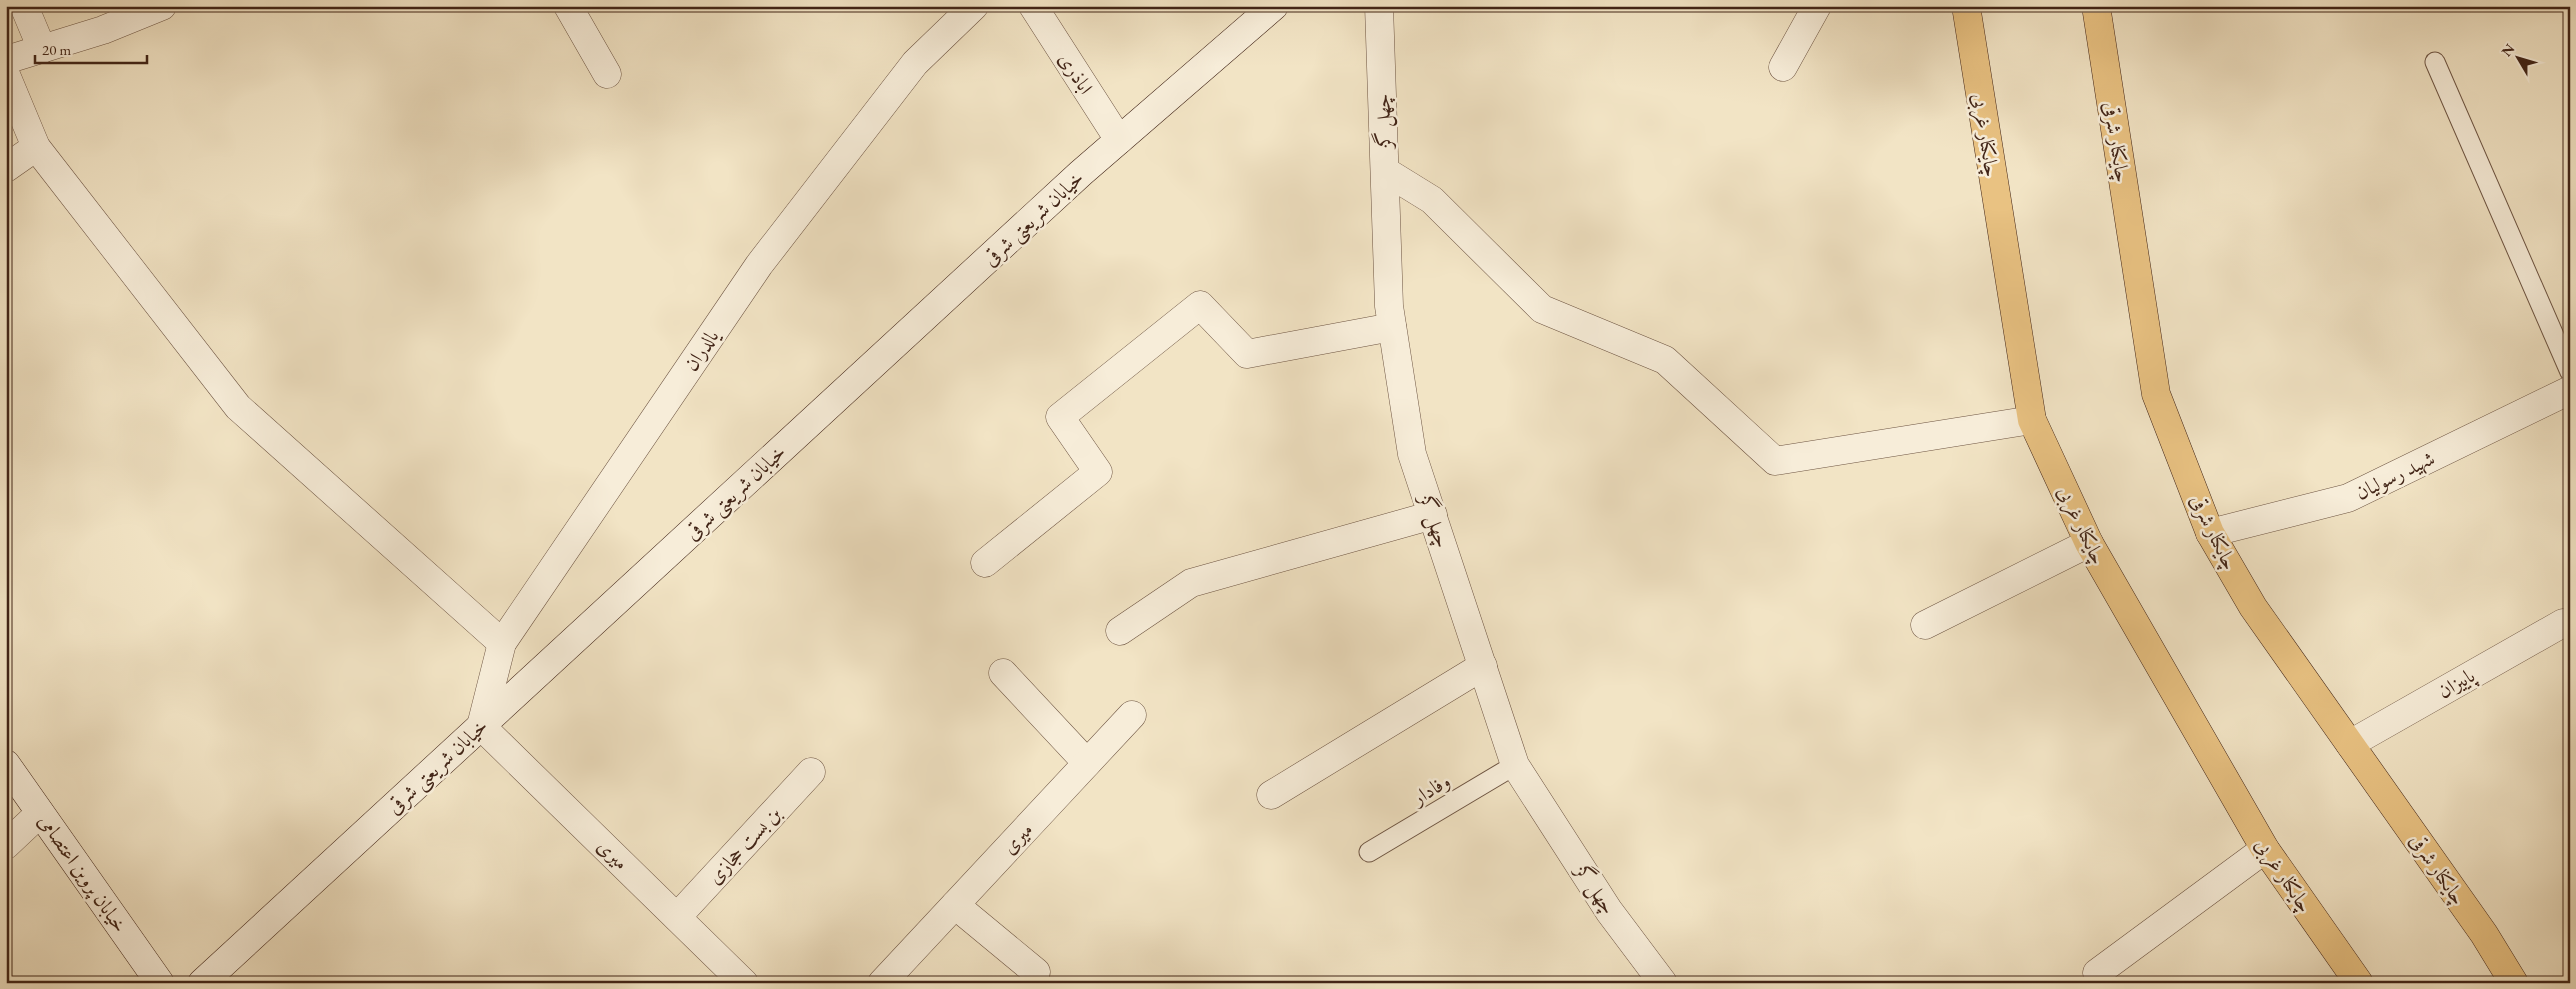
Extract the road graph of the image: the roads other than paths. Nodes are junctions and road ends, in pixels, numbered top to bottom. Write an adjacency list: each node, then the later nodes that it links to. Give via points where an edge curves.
1 (24, 6): 11 (street)
2 (162, 6): 11 (street, via 103,30)
3 (568, 6): 15 (street)
4 (974, 6): 32 (street, یالدران, via 915,63 758,265)
5 (1033, 6): 17 (street, اباذری)
6 (1274, 6): 17 (street, خیابان شریعتی شرقی)
7 (1379, 6): 20 (street, چهل گز)
8 (1817, 6): 14 (street)
9 (1966, 6): 24 (main road, چایکنار غربی)
10 (2096, 6): 26 (main road, چایکنار شرقی, via 2156,394)
11 (42, 49): 12 (street)
12 (6, 60)
13 (2435, 62): 22 (lane)
14 (1783, 67)
15 (607, 74)
16 (6, 75): 18 (street)
17 (1119, 140): 36 (street, خیابان شریعتی شرقی)
18 (36, 147): 19 (street); 32 (street, via 238,407)
19 (6, 168)
20 (1385, 171): 21 (street, چهل گز); 24 (street, via 1432,200 1542,309 1665,360 1775,461)
21 (1392, 327): 25 (street, چهل گز, via 1412,454); 28 (street, via 1247,354 1200,306 1060,417 1098,472)
22 (2570, 372)
23 (2570, 390): 26 (street, شهید رسولیان, via 2348,498)
24 (2032, 420): 27 (main road, چایکنار غربی)
25 (1433, 515): 31 (street, via 1191,583); 33 (street, چهل گز)
26 (2210, 533): 37 (main road, چایکنار شرقی, via 2253,606)
27 (2089, 543): 30 (street); 45 (main road, چایکنار غربی)
28 (986, 563)
29 (2563, 622): 37 (street, پاییزان)
30 (1925, 625)
31 (1120, 631)
32 (502, 643): 36 (street, یالدران)
33 (1483, 666): 40 (street, چهل گز); 42 (street)
34 (1003, 672): 38 (street)
35 (1132, 715): 38 (street, میری)
36 (481, 726): 48 (street, میری); 52 (street, خیابان شریعتی شرقی)
37 (2350, 744): 57 (main road, چایکنار شرقی, via 2484,934)
38 (1087, 763): 47 (street, میری)
39 (6, 764): 43 (street, خیابان پروین اعتصامی)
40 (1515, 765): 46 (lane, وفادار); 55 (street, چهل گز, via 1609,911)
41 (811, 772): 48 (street, بن بست حجازی)
42 (1271, 794)
43 (40, 812): 44 (street); 51 (street, خیابان پروین اعتصامی)
44 (6, 845)
45 (2265, 849): 50 (street); 56 (main road, چایکنار غربی)
46 (1369, 852)
47 (954, 905): 49 (street); 54 (street, میری)
48 (677, 917): 53 (street, میری)
49 (1036, 972)
50 (2097, 973)
51 (160, 983)
52 (202, 983)
53 (744, 983)
54 (882, 983)
55 (1663, 983)
56 (2359, 983)
57 (2514, 983)

